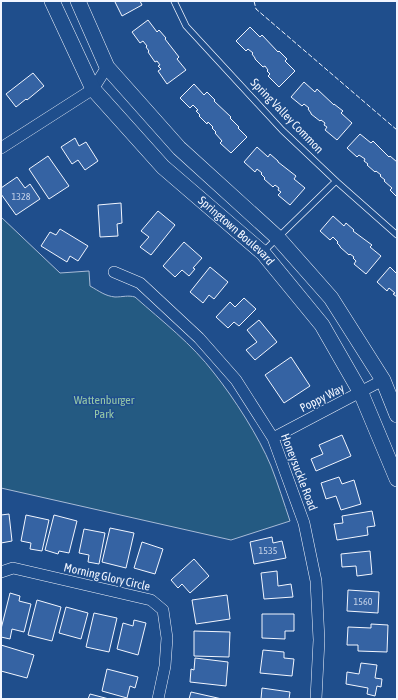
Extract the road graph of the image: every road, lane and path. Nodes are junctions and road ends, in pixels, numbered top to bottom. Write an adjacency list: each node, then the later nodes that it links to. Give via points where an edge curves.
1 (52, 1): 5 (street, Springtown Boulevard)
2 (78, 1): 4 (street, Springtown Boulevard)
3 (174, 1): 7 (lane, Spring Valley Common, via 186,26 282,130)
4 (108, 67): 5 (street); 9 (street, Springtown Boulevard, via 179,148)
5 (93, 89): 6 (street); 10 (street, Springtown Boulevard, via 163,167)
6 (1, 148)
7 (336, 181): 8 (lane, Spring Valley Common); 9 (lane)
8 (397, 235)
9 (278, 238): 10 (lane); 12 (street, Springtown Boulevard, via 331,298)
10 (262, 253): 13 (street, Springtown Boulevard, via 322,325)
11 (114, 272): 15 (street, Honeysuckle Road, via 140,283 199,338 236,380)
12 (383, 380): 13 (street, Poppy Way); 14 (street, Springtown Boulevard)
13 (361, 393): 15 (street, Poppy Way); 16 (street, Springtown Boulevard)
14 (397, 416)
15 (273, 438): 19 (street, Honeysuckle Road, via 304,523 316,580 319,640)
16 (397, 479)
17 (1, 572): 18 (street, Morning Glory Circle, via 13,568 151,600 163,610 167,638 165,666)
18 (158, 699)
19 (316, 699)

